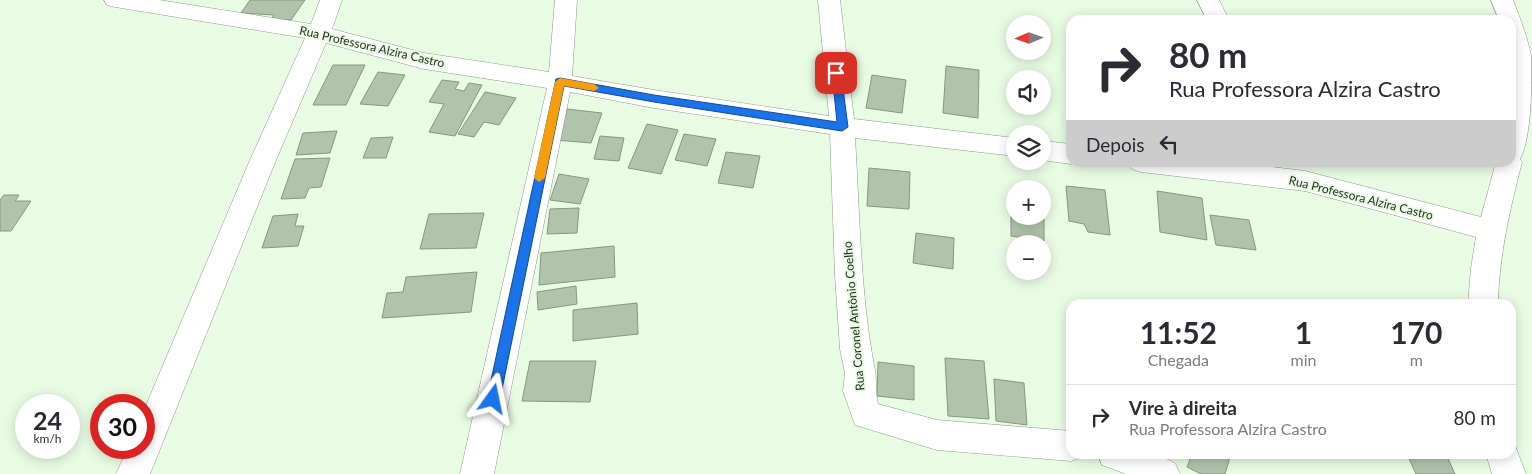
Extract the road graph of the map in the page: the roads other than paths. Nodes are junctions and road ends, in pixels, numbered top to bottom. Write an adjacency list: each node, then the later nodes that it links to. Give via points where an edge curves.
1 (115, 0): 9 (street, Rua Professora Alzira Castro)
2 (331, 0): 9 (street)
3 (566, 0): 11 (street)
4 (829, 0): 12 (street)
5 (1208, 0): 7 (street)
6 (1502, 0): 8 (street)
7 (1216, 15)
8 (1508, 15)
9 (319, 33): 11 (street, Rua Professora Alzira Castro, via 424,61); 22 (street)
10 (1516, 36): 13 (street, via 1523,84)
11 (560, 82): 12 (street, Rua Professora Alzira Castro); 28 (street)
12 (842, 127): 14 (street, Rua Professora Alzira Castro); 23 (street, Rua Coronel Antônio Coelho, via 855,349 860,372 859,392 866,415 937,435)
13 (1516, 136)
14 (1006, 145)
15 (1051, 151): 16 (street)
16 (1066, 153)
17 (1220, 167): 19 (street, Rua Professora Alzira Castro)
18 (1508, 167): 20 (street)
19 (1300, 172): 20 (street, Rua Professora Alzira Castro)
20 (1490, 230): 21 (street)
21 (1483, 299)
22 (155, 420)
23 (1066, 446)
24 (139, 459): 27 (street)
25 (1128, 459): 29 (street)
26 (1504, 459): 30 (street)
27 (133, 474)
28 (477, 474)
29 (1163, 474)
30 (1509, 474)

